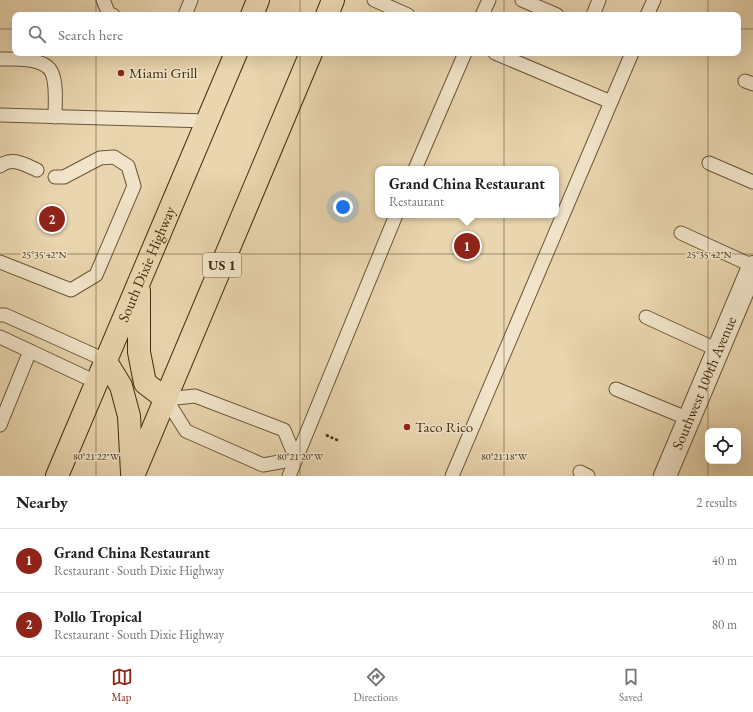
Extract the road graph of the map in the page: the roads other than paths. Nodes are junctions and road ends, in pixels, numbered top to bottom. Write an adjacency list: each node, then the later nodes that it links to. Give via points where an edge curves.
1 (103, 0): 10 (lane)
2 (190, 0): 11 (lane)
3 (258, 0): 12 (highway)
4 (333, 0): 13 (highway)
5 (374, 0): 14 (lane)
6 (489, 0): 15 (lane)
7 (522, 0): 16 (lane)
8 (599, 0): 17 (lane)
9 (654, 0): 18 (lane)
10 (108, 12)
11 (186, 12)
12 (253, 12)
13 (328, 12)
14 (401, 12)
15 (483, 12)
16 (551, 12)
17 (594, 12)
18 (649, 12)
19 (235, 56): 28 (highway, South Dixie Highway)
20 (310, 56): 48 (highway, US 1)
21 (464, 56): 31 (lane)
22 (502, 56): 25 (lane)
23 (631, 56): 25 (lane)
24 (0, 59): 27 (lane, via 29,60 45,64 52,72 54,82)
25 (611, 102): 55 (lane)
26 (0, 115): 27 (lane)
27 (55, 117): 28 (lane)
28 (207, 122): 39 (highway, South Dixie Highway)
29 (710, 163): 34 (lane)
30 (0, 166): 32 (lane, via 12,161)
31 (416, 166)
32 (37, 170)
33 (55, 177): 37 (lane, via 64,177 100,158 114,157 128,166 134,186 96,275 71,290)
34 (753, 182)
35 (395, 218): 51 (lane)
36 (681, 232): 38 (lane)
37 (0, 262)
38 (753, 267): 43 (street, Southwest 100th Avenue)
39 (138, 282): 45 (highway, South Dixie Highway); 48 (highway, via 139,352 145,383)
40 (0, 316): 45 (lane, via 5,315)
41 (646, 317): 43 (lane)
42 (0, 337): 44 (lane)
43 (718, 350): 49 (street, Southwest 100th Avenue)
44 (30, 351): 46 (lane); 50 (lane)
45 (105, 360): 46 (highway, South Dixie Highway); 53 (highway, via 121,386 128,416)
46 (96, 382): 52 (highway, South Dixie Highway)
47 (616, 389): 49 (lane)
48 (166, 400): 51 (lane, via 186,431 263,465); 51 (lane, via 195,396 284,430); 53 (highway, US 1)
49 (689, 419): 56 (street, Southwest 100th Avenue)
50 (0, 425)
51 (296, 459): 54 (lane)
52 (57, 476)
53 (133, 476)
54 (289, 476)
55 (452, 476)
56 (665, 476)

